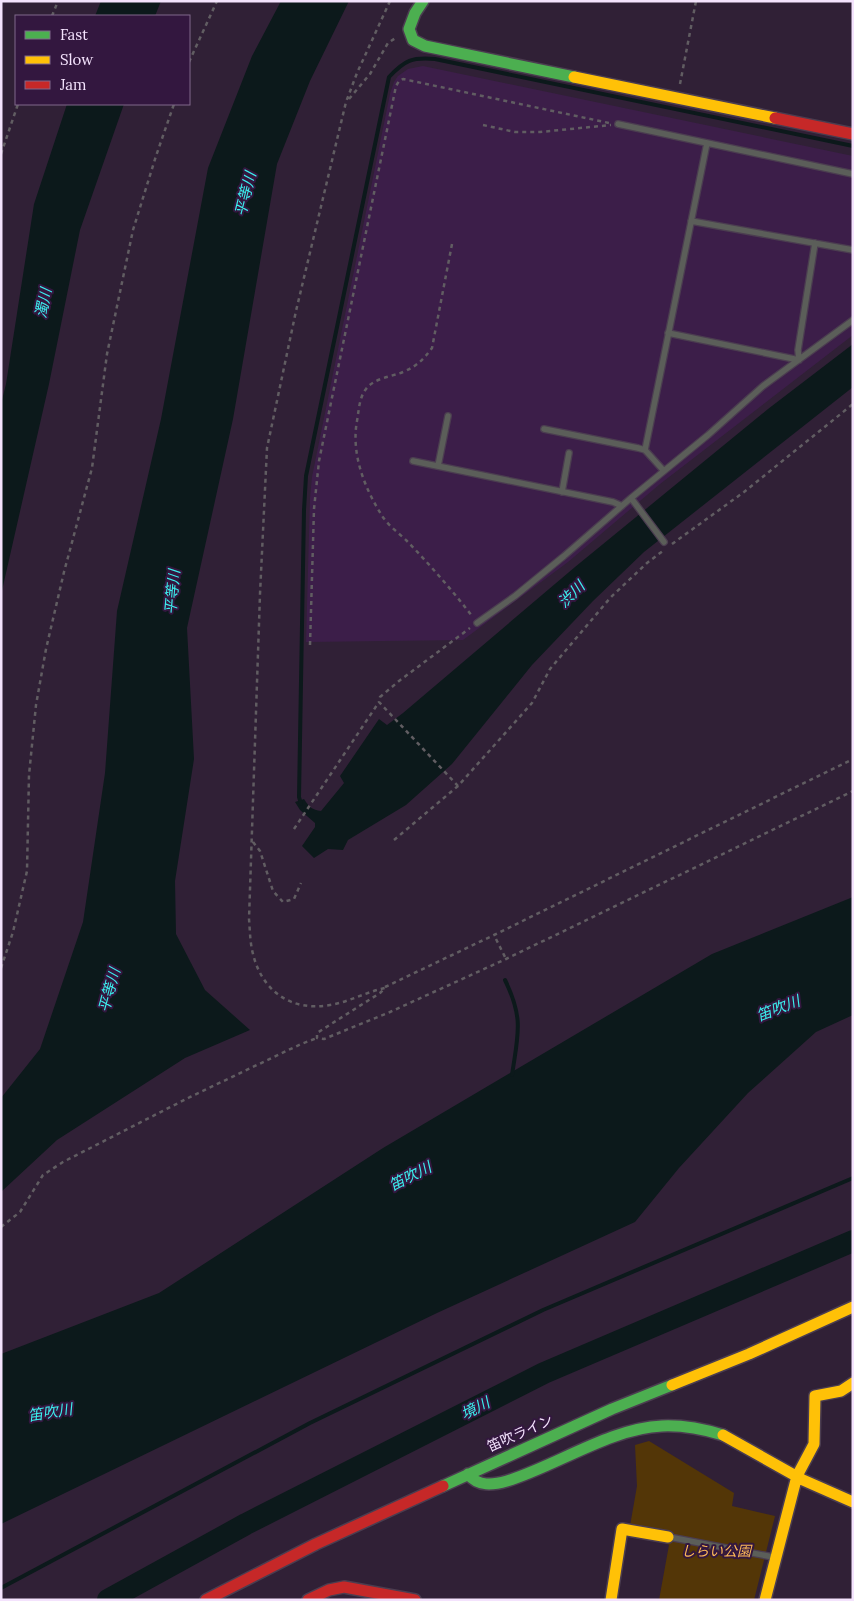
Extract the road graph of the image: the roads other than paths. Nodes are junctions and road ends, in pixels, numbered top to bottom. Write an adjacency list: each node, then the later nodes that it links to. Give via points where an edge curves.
1 (423, 1): 3 (main road, via 409,29 413,40 425,46)
2 (618, 124): 4 (lane)
3 (853, 134)
4 (707, 143): 5 (lane); 6 (lane)
5 (853, 174)
6 (691, 221): 7 (lane); 10 (lane)
7 (815, 244): 8 (lane); 11 (lane)
8 (853, 250)
9 (853, 320): 11 (lane)
10 (668, 333): 11 (lane); 14 (lane)
11 (799, 360): 18 (lane, via 763,386)
12 (448, 416): 17 (lane)
13 (544, 429): 14 (lane)
14 (645, 450): 18 (lane)
15 (569, 453): 19 (lane)
16 (413, 461): 17 (lane)
17 (438, 466): 19 (lane)
18 (664, 471): 20 (lane)
19 (562, 492): 21 (lane)
20 (631, 498): 21 (lane); 22 (lane)
21 (622, 506): 23 (lane, via 515,596)
22 (664, 542)
23 (477, 623)
24 (853, 1307): 26 (main road, 笛吹ライン)
25 (853, 1383): 27 (main road, via 841,1391 815,1396 814,1444)
26 (468, 1474): 27 (main road, via 470,1479 493,1484 641,1429 673,1425 722,1435); 31 (main road, 笛吹ライン, via 316,1544)
27 (797, 1476): 28 (main road); 30 (main road)
28 (853, 1502)
29 (668, 1537): 30 (lane); 34 (main road, via 622,1529)
30 (775, 1558): 35 (main road)
31 (206, 1600)
32 (308, 1600): 33 (main road, via 344,1587)
33 (415, 1600)
34 (611, 1600)
35 (765, 1600)

